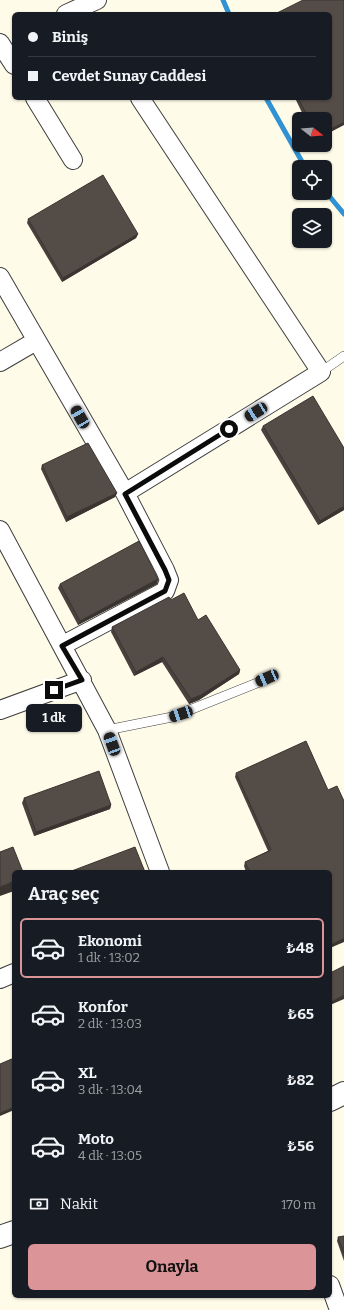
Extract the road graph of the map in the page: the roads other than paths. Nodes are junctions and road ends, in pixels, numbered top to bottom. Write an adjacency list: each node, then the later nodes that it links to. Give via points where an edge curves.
1 (90, 7): 2 (street)
2 (73, 12)
3 (12, 38): 4 (street)
4 (0, 43): 5 (street)
5 (12, 62)
6 (36, 100): 8 (street)
7 (141, 100): 13 (street)
8 (73, 160)
9 (0, 277): 10 (street)
10 (36, 341): 12 (street); 14 (street)
11 (344, 356): 13 (lane)
12 (0, 362)
13 (321, 372): 14 (street)
14 (125, 494): 16 (street, via 165,570 169,580 165,591)
15 (0, 530): 16 (street)
16 (62, 646): 18 (street)
17 (267, 678): 20 (lane, via 178,715)
18 (82, 680): 19 (street); 20 (street)
19 (0, 710)
20 (107, 730): 21 (street)
21 (159, 870)
22 (12, 974): 23 (street)
23 (0, 979)
24 (344, 1093): 25 (street)
25 (332, 1099)
26 (12, 1233): 27 (street)
27 (0, 1237)
28 (332, 1291): 29 (street)
29 (339, 1310)

